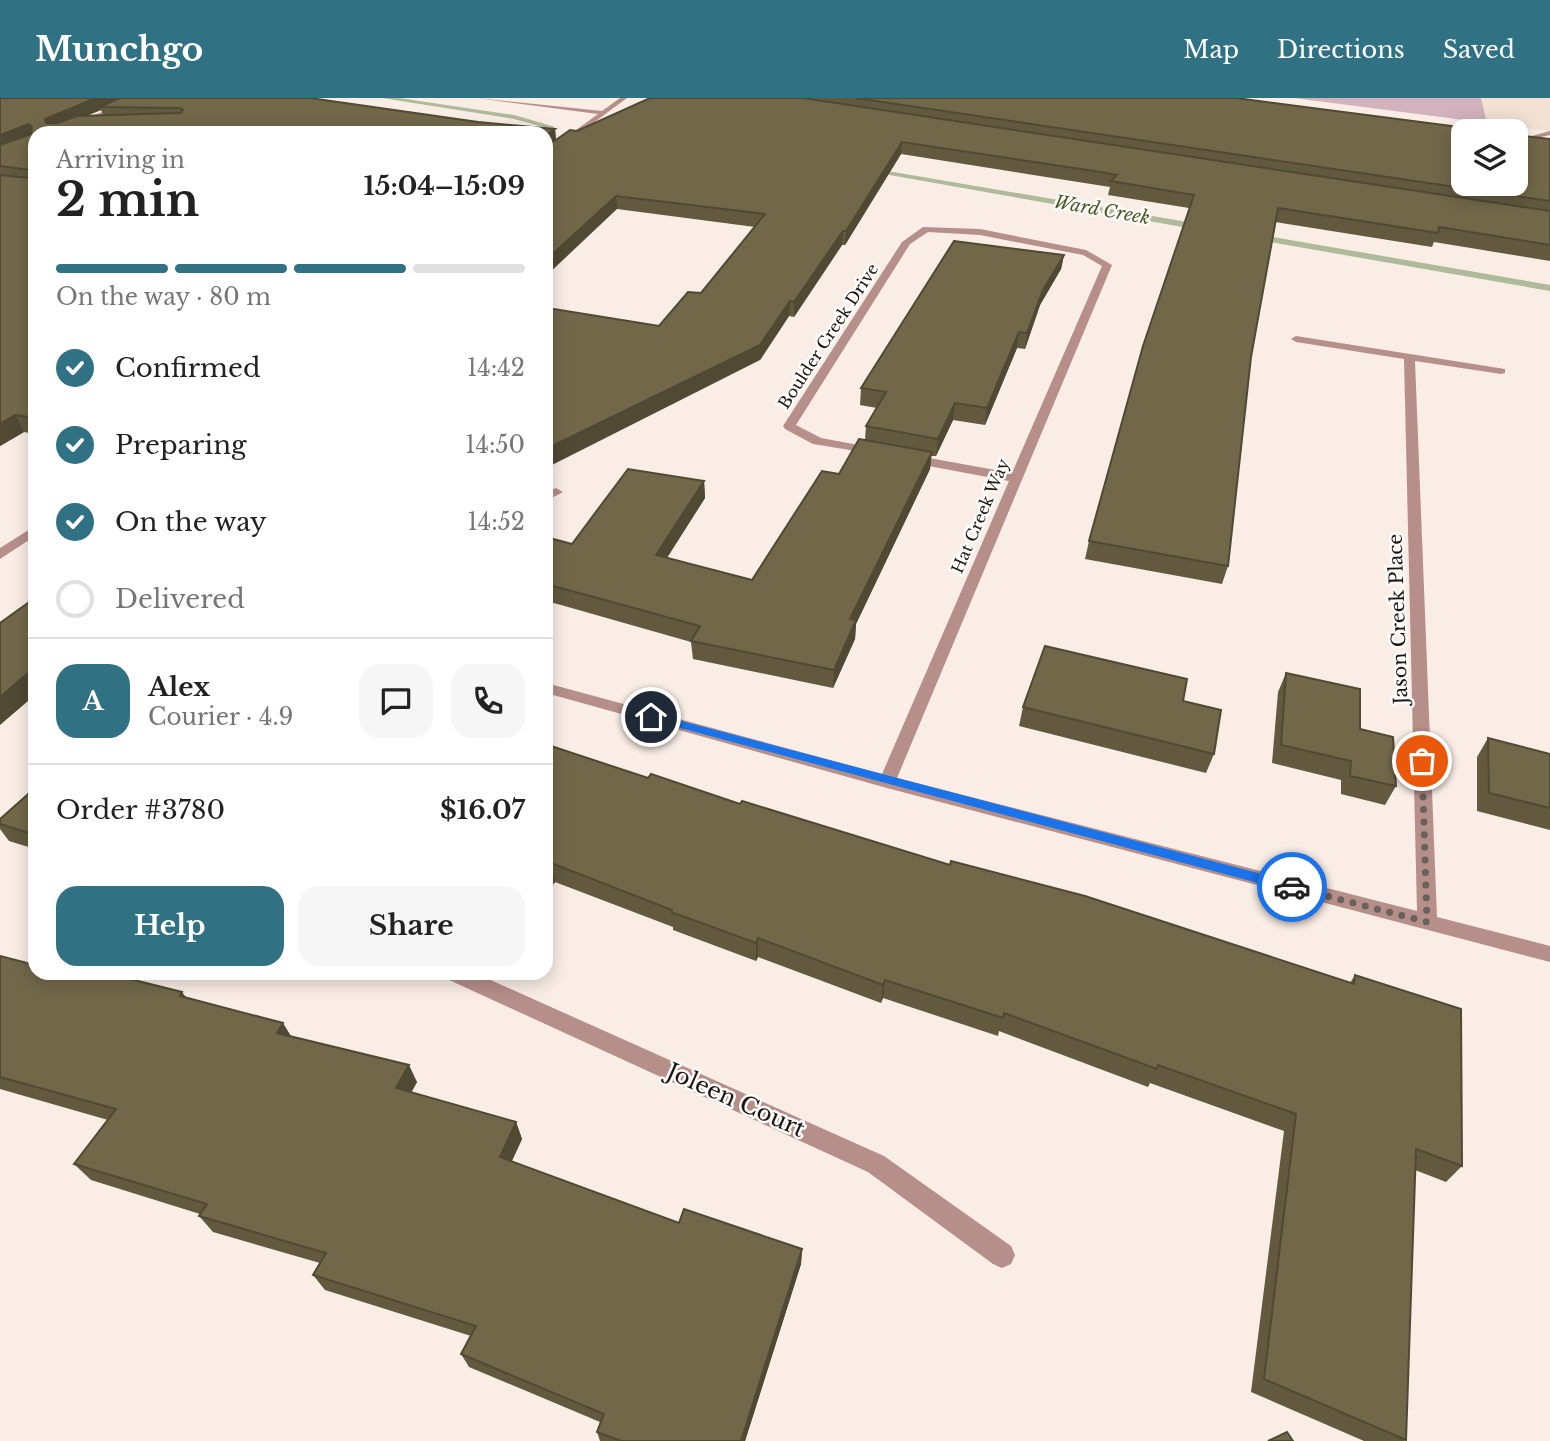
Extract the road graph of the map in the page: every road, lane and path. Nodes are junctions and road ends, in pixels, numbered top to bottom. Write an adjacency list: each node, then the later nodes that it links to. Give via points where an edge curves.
1 (142, 98): 5 (street)
2 (480, 98): 4 (street)
3 (624, 98): 4 (street)
4 (604, 113): 10 (street)
5 (81, 123): 6 (street); 7 (street)
6 (103, 123)
7 (73, 126)
8 (1550, 133): 9 (street, via 1528,137)
9 (1550, 140)
10 (553, 151)
11 (1107, 265): 15 (street, Boulder Creek Drive, via 1086,253 980,232 926,229 907,242 789,426 817,441); 17 (street, Hat Creek Way)
12 (1296, 339): 13 (street)
13 (1409, 357): 14 (street); 24 (street, Jason Creek Place)
14 (1501, 371)
15 (883, 454)
16 (896, 456): 17 (street)
17 (1016, 478): 23 (street, Hat Creek Way)
18 (28, 535): 19 (street)
19 (16, 544): 20 (street); 21 (street)
20 (28, 547)
21 (0, 555)
22 (553, 690): 23 (street)
23 (887, 782): 24 (street)
24 (1427, 922): 25 (street)
25 (1550, 954)
26 (469, 980): 27 (street, Joleen Court, via 876,1164)
27 (1002, 1255)

